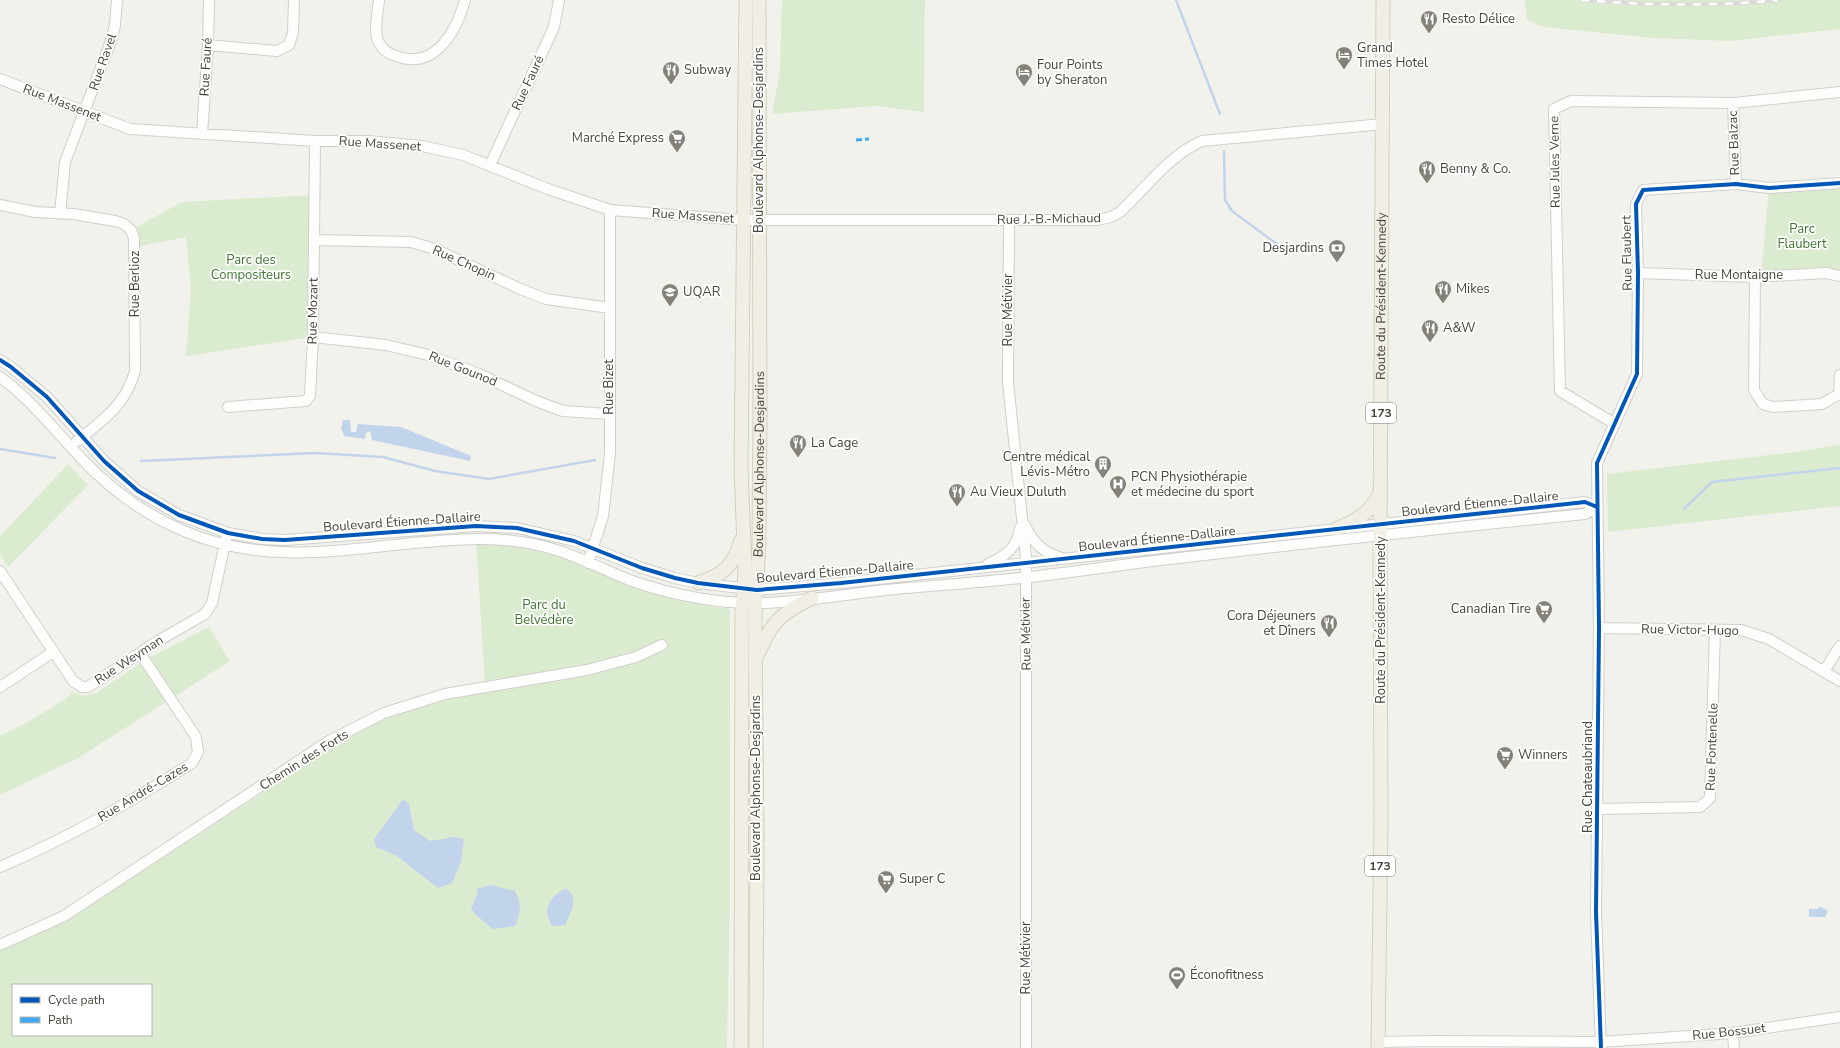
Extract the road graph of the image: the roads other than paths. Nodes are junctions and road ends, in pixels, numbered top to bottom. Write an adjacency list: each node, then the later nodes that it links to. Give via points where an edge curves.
1 (117, 0): 14 (street, Rue Ravel, via 111,41)
2 (209, 0): 10 (street, Rue Fauré)
3 (294, 0): 10 (street, via 293,33 289,45 276,51)
4 (379, 0): 5 (street, via 379,43 385,51 409,58 421,58 443,46 451,34)
5 (465, 0)
6 (559, 0): 18 (street, Rue Fauré, via 554,27)
7 (746, 0): 24 (main road, Boulevard Alphonse-Desjardins)
8 (759, 0): 25 (main road, Boulevard Alphonse-Desjardins)
9 (1383, 0): 15 (main road, Route du Président-Kennedy / 173)
10 (208, 45): 16 (street, Rue Fauré)
11 (0, 79): 14 (street, Rue Massenet)
12 (1840, 92): 13 (street, Rue Jules Verne)
13 (1732, 103): 20 (street, Rue Balzac); 38 (street, Rue Jules Verne, via 1571,102 1554,109 1560,392)
14 (85, 112): 16 (street, Rue Massenet, via 130,129); 23 (street, Rue Ravel, via 65,162)
15 (1383, 124): 26 (street, Rue J.-B.-Michaud, via 1202,141 1175,156 1131,202 1111,216 1097,220); 41 (main road, Route du Président-Kennedy / 173)
16 (202, 134): 17 (street, Rue Massenet)
17 (315, 141): 18 (street, Rue Massenet, via 368,141 422,146 463,155); 27 (street, Rue Mozart)
18 (490, 165): 22 (street, Rue Massenet, via 548,189)
19 (1840, 183): 20 (street, Rue Flaubert, via 1769,188)
20 (1736, 184): 28 (street, Rue Flaubert, via 1643,190 1636,204)
21 (0, 204): 23 (street, Rue Berlioz)
22 (610, 210): 24 (street, Rue Massenet); 31 (street, Rue Bizet)
23 (60, 214): 39 (street, Rue Berlioz, via 73,214 124,224 134,238 135,371 132,383 123,400)
24 (743, 220): 25 (street, Rue Massenet); 47 (main road, Boulevard Alphonse-Desjardins)
25 (759, 220): 26 (street, Rue J.-B.-Michaud); 57 (main road, Boulevard Alphonse-Desjardins, via 760,414)
26 (1009, 220): 43 (street, Rue Métivier, via 1008,382)
27 (314, 240): 31 (street, Rue Chopin, via 411,242 435,249 546,299); 32 (street, Rue Mozart)
28 (1638, 273): 30 (street, Rue Montaigne); 38 (street, Rue Flaubert, via 1637,374)
29 (1840, 276): 30 (street, Rue Montaigne, via 1826,273)
30 (1755, 277): 34 (street, via 1754,390 1763,404 1773,407 1822,404 1839,394)
31 (610, 308): 37 (street, Rue Bizet)
32 (313, 337): 36 (street, Rue Mozart, via 310,396 306,401); 37 (street, Rue Gounod, via 386,345 428,355 480,374 536,401 563,410)
33 (0, 360): 39 (street, Boulevard Étienne-Dallaire, via 46,397)
34 (1840, 375)
35 (0, 377): 40 (street, Boulevard Étienne-Dallaire, via 30,401)
36 (228, 407)
37 (610, 414): 49 (street, Rue Bizet, via 610,454 602,516)
38 (1614, 424): 42 (street, Rue Flaubert, via 1597,463)
39 (82, 438): 40 (street, Rue Berlioz); 46 (street, Boulevard Étienne-Dallaire, via 116,472 149,498 189,519)
40 (70, 447): 48 (street, Boulevard Étienne-Dallaire, via 103,479 144,510 184,532)
41 (1380, 491): 44 (main road, via 1366,514); 45 (main road, Route du Président-Kennedy / 173)
42 (1597, 507): 45 (street, Boulevard Étienne-Dallaire, via 1585,502); 59 (street, Rue Chateaubriand)
43 (1022, 518): 50 (street, via 1028,533 1039,547 1055,556); 52 (street, Rue Métivier); 53 (street, via 1018,540 1010,551 996,561)
44 (1336, 529): 45 (street, Boulevard Étienne-Dallaire); 50 (street, Boulevard Étienne-Dallaire)
45 (1380, 530): 55 (street, Boulevard Étienne-Dallaire, via 1281,546); 74 (main road, Route du Président-Kennedy / 173, via 1381,826)
46 (228, 533): 48 (street, Rue Weyman); 49 (street, Boulevard Étienne-Dallaire, via 285,540 489,526 541,532 574,540)
47 (743, 533): 56 (main road, via 731,564 719,575); 57 (main road, Boulevard Alphonse-Desjardins)
48 (225, 545): 51 (street, Boulevard Étienne-Dallaire, via 290,554 481,539 532,544); 64 (street, Rue Weyman, via 210,608 199,618)
49 (593, 548): 51 (street, Rue Bizet); 56 (street, Boulevard Étienne-Dallaire, via 642,568)
50 (1068, 559): 52 (street, Boulevard Étienne-Dallaire)
51 (588, 563): 57 (street, Boulevard Étienne-Dallaire, via 657,589 685,595)
52 (1026, 563): 53 (street, Boulevard Étienne-Dallaire); 55 (street, Rue Métivier)
53 (975, 569): 57 (street, Boulevard Étienne-Dallaire, via 841,583)
54 (0, 571): 63 (street, Rue Weyman)
55 (1025, 578): 58 (street, Boulevard Étienne-Dallaire); 79 (street, Rue Métivier)
56 (698, 583): 57 (street, Boulevard Étienne-Dallaire)
57 (750, 596): 58 (street, Boulevard Étienne-Dallaire); 65 (main road, Boulevard Alphonse-Desjardins); 77 (main road, Boulevard Alphonse-Desjardins)
58 (812, 598): 65 (main road, via 778,618 770,628)
59 (1599, 628): 60 (street, Rue Victor-Hugo); 69 (street, Rue Chateaubriand)
60 (1715, 629): 66 (street, Rue Victor-Hugo, via 1740,630 1769,639); 69 (street, Rue Fontenelle, via 1710,798 1700,807)
61 (662, 645): 71 (street, Chemin des Forts, via 636,657 588,670 446,694 384,713 329,741 64,916)
62 (1840, 646): 66 (street)
63 (53, 652): 64 (street, Rue Weyman, via 73,682 82,687 88,687); 68 (street)
64 (140, 653): 70 (street, Rue André-Cazes, via 196,737 198,752 192,762 72,835)
65 (755, 662): 78 (main road, Boulevard Alphonse-Desjardins)
66 (1824, 671): 67 (street, Rue Victor-Hugo)
67 (1840, 681)
68 (0, 687)
69 (1598, 809): 76 (street, Rue Chateaubriand, via 1596,912)
70 (0, 867)
71 (0, 945)
72 (1840, 1017): 73 (street, Rue Bossuet)
73 (1733, 1033): 76 (street, Rue Bossuet); 80 (street)
74 (1378, 1045): 75 (street, Rue Bossuet)
75 (1478, 1045): 76 (street, Rue Bossuet)
76 (1601, 1045)
77 (741, 1048)
78 (756, 1048)
79 (1026, 1048)
80 (1734, 1048)

